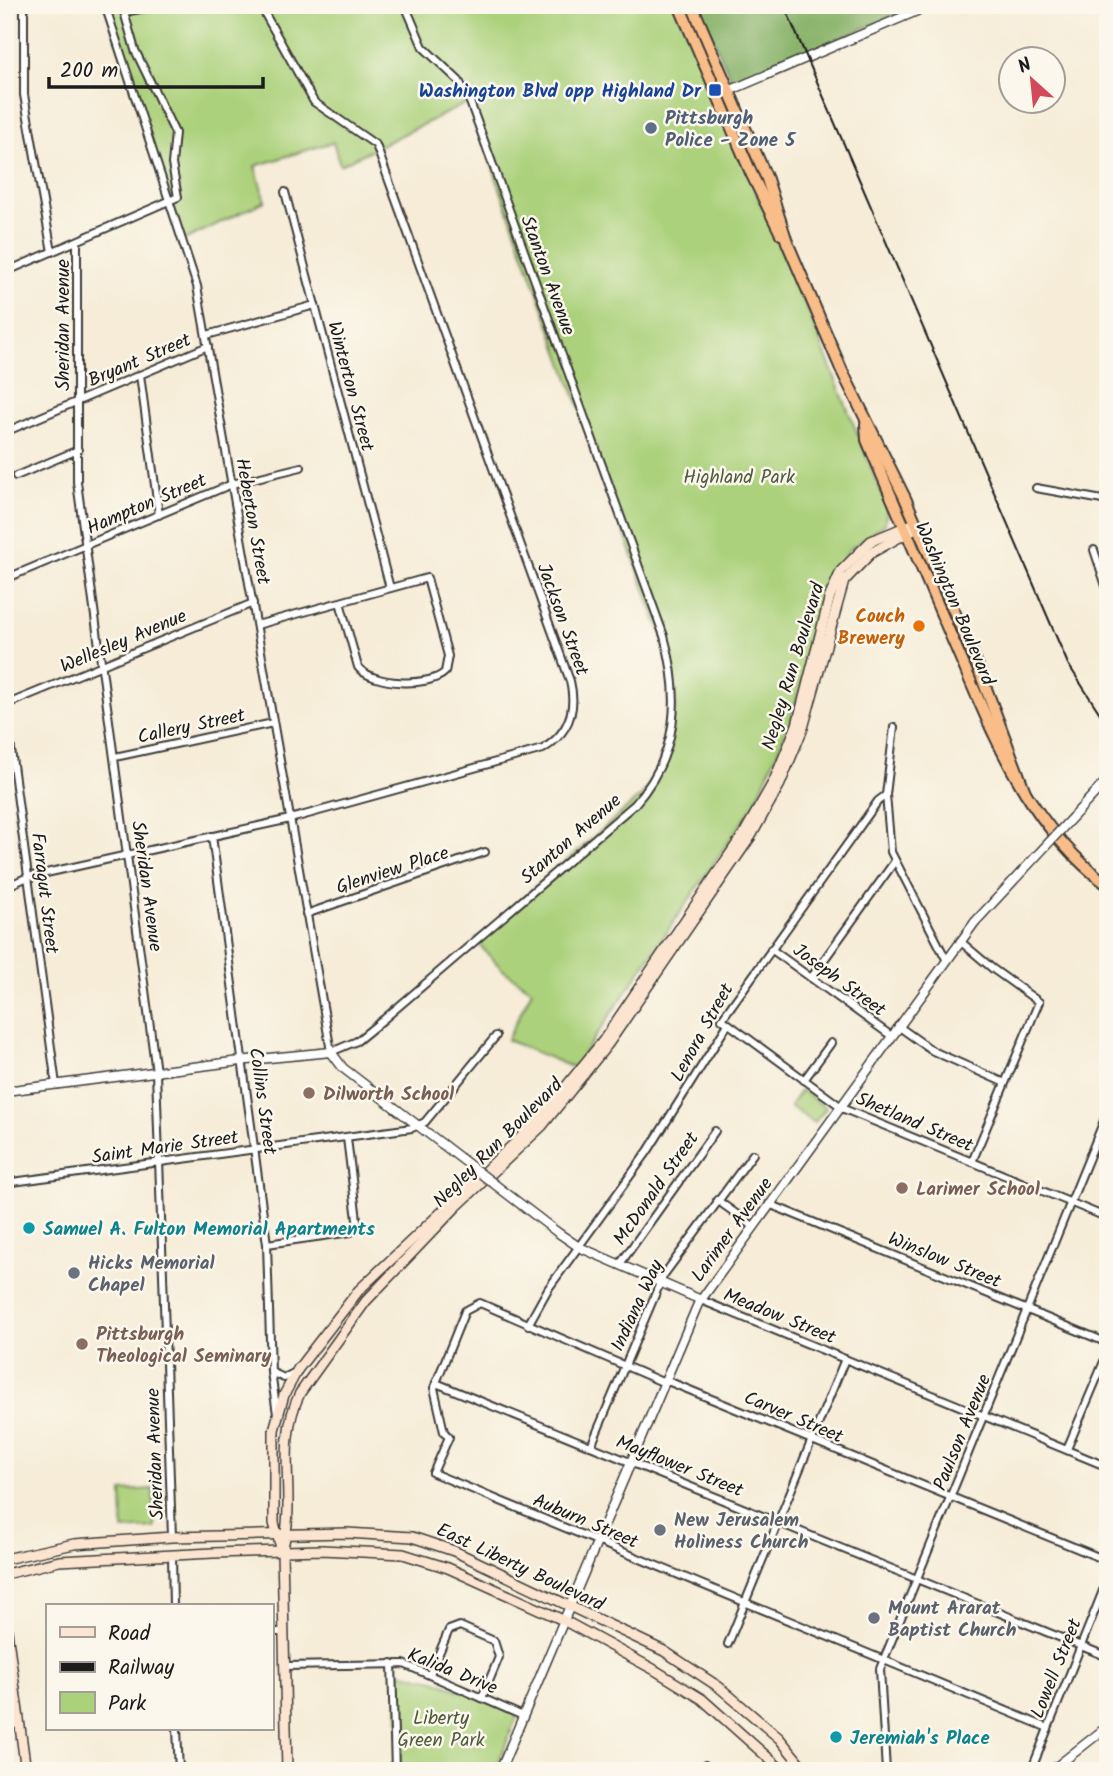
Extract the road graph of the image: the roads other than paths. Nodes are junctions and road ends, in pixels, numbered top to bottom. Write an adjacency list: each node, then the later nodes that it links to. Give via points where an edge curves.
1 (24, 5): 17 (street, Sheridan Avenue, via 24,95)
2 (105, 5): 14 (street, Heberton Street)
3 (162, 5): 9 (street)
4 (260, 5): 51 (street, Jackson Street, via 314,102 376,145 574,696 567,726 543,749)
5 (405, 5): 69 (street, Stanton Avenue, via 423,47 459,81 470,102 664,636 674,670 676,706 662,764 635,804 358,1041)
6 (679, 5): 12 (highway, Washington Boulevard)
7 (692, 5): 11 (highway, Washington Boulevard)
8 (931, 5): 11 (street)
9 (138, 7): 10 (street)
10 (123, 8): 14 (street, via 135,50 175,133 172,168 178,197)
11 (729, 91): 12 (street); 16 (highway, Washington Boulevard, via 780,212)
12 (718, 96): 16 (highway, Washington Boulevard, via 770,216)
13 (285, 192): 19 (street, Winterton Street)
14 (168, 203): 15 (street); 20 (street, Heberton Street, via 197,286)
15 (77, 242): 17 (street); 23 (street, Sheridan Avenue)
16 (787, 242): 24 (highway, Washington Boulevard)
17 (52, 252): 18 (street)
18 (5, 272)
19 (315, 305): 20 (street, Bryant Street); 38 (street, Winterton Street)
20 (207, 335): 21 (street, Heberton Street)
21 (208, 346): 22 (street, Bryant Street); 29 (street, Heberton Street)
22 (140, 375): 23 (street, Bryant Street); 32 (street)
23 (78, 402): 25 (street, Bryant Street); 26 (street, Sheridan Avenue)
24 (866, 424): 33 (highway, Washington Boulevard, via 877,436); 34 (highway, Washington Boulevard, via 867,440)
25 (5, 432)
26 (78, 450): 28 (street); 35 (street, Sheridan Avenue)
27 (301, 467): 29 (street, Hampton Street)
28 (16, 476)
29 (232, 484): 32 (street, Hampton Street); 41 (street, Heberton Street)
30 (1036, 488): 31 (street)
31 (1108, 501)
32 (159, 515): 35 (street, Hampton Street)
33 (917, 525): 34 (main road, Negley Run Boulevard); 49 (highway, Washington Boulevard)
34 (906, 530): 49 (highway, Washington Boulevard, via 1005,761); 102 (main road, Negley Run Boulevard, via 865,545 841,571 830,596 797,726 774,781 745,832 603,1041 532,1127 379,1269); 116 (main road, Negley Run Boulevard, via 871,553 844,581 803,727 780,784 751,835 608,1044 542,1126 366,1301 306,1383 287,1426)
35 (86, 545): 37 (street, Hampton Street); 43 (street, Sheridan Avenue)
36 (1094, 550): 39 (street)
37 (5, 579)
38 (390, 589): 40 (street); 40 (street, via 427,578 448,656 445,672 438,678 373,680 364,675)
39 (1108, 592)
40 (341, 602): 42 (street)
41 (253, 603): 42 (street, Heberton Street); 43 (street, Wellesley Avenue)
42 (257, 625): 45 (street, Heberton Street)
43 (102, 666): 44 (street, Wellesley Avenue); 47 (street, Sheridan Avenue)
44 (5, 705): 56 (street, Farragut Street)
45 (274, 723): 47 (street, Callery Street); 51 (street, Heberton Street)
46 (894, 727): 50 (street)
47 (115, 757): 54 (street, Sheridan Avenue)
48 (1108, 779): 60 (street, Larimer Avenue, bridge)
49 (1025, 792): 57 (highway, Washington Boulevard, via 1061,842)
50 (886, 794): 55 (street); 61 (street, Lenora Street)
51 (290, 819): 52 (street, Jackson Street); 59 (street, Heberton Street)
52 (212, 836): 54 (street, Jackson Street); 70 (street, Collins Street)
53 (485, 852): 59 (street, Glenview Place)
54 (128, 855): 56 (street, Jackson Street); 71 (street, Sheridan Avenue)
55 (895, 861): 62 (street); 63 (street)
56 (28, 877): 58 (street, Jackson Street); 74 (street, Farragut Street)
57 (1108, 885)
58 (5, 887)
59 (306, 914): 69 (street, Heberton Street)
60 (960, 941): 62 (street, Larimer Avenue); 73 (street, via 1039,1002)
61 (771, 949): 63 (street, Joseph Street); 64 (street, Lenora Street, via 722,1019)
62 (946, 959): 65 (street, Larimer Avenue)
63 (811, 978): 66 (street, Joseph Street)
64 (728, 1024): 72 (street, Shetland Street); 92 (street, Lenora Street)
65 (898, 1026): 66 (street, Larimer Avenue); 73 (street, Joseph Street, via 933,1051)
66 (890, 1035): 76 (street, Larimer Avenue)
67 (496, 1036): 78 (street)
68 (831, 1042): 72 (street)
69 (331, 1052): 70 (street, Stanton Avenue); 78 (street, Meadow Street, via 344,1068)
70 (244, 1061): 71 (street, Stanton Avenue); 81 (street, Collins Street)
71 (156, 1072): 74 (street, Stanton Avenue); 84 (street, Sheridan Avenue)
72 (804, 1080): 76 (street, Shetland Street)
73 (1005, 1083): 83 (street)
74 (56, 1085): 75 (street, Stanton Avenue)
75 (5, 1091)
76 (840, 1106): 83 (street, Shetland Street); 88 (street, Larimer Avenue)
77 (1108, 1111): 87 (street, Paulson Avenue)
78 (418, 1125): 80 (street, Saint Marie Street); 92 (street, Meadow Street, bridge)
79 (715, 1131): 93 (street, McDonald Street)
80 (347, 1138): 81 (street, Saint Marie Street); 91 (street, via 359,1225 351,1232)
81 (255, 1150): 84 (street, Saint Marie Street); 91 (street, Collins Street)
82 (752, 1154): 86 (street, Indiana Way)
83 (972, 1162): 87 (street, Shetland Street)
84 (159, 1163): 85 (street, Saint Marie Street); 117 (street, Sheridan Avenue)
85 (5, 1183)
86 (717, 1200): 90 (street); 94 (street, Indiana Way)
87 (1070, 1203): 89 (street, Shetland Street); 96 (street, Paulson Avenue)
88 (769, 1204): 90 (street, Larimer Avenue); 96 (street, Winslow Street)
89 (1108, 1218)
90 (753, 1226): 95 (street, Larimer Avenue)
91 (267, 1244): 103 (street, Collins Street)
92 (579, 1247): 93 (street, Meadow Street); 97 (street, Lenora Street)
93 (620, 1264): 94 (street, Meadow Street)
94 (660, 1282): 95 (street, Meadow Street); 101 (street, Indiana Way)
95 (701, 1300): 100 (street, Meadow Street); 104 (street, Larimer Avenue)
96 (1028, 1310): 98 (street, Winslow Street); 107 (street, Paulson Avenue)
97 (528, 1325): 101 (street, Carver Street); 105 (street, Carver Street, via 480,1303 468,1307)
98 (1108, 1343)
99 (1108, 1352): 110 (street)
100 (845, 1359): 107 (street, Meadow Street); 108 (street)
101 (625, 1366): 104 (street, Carver Street); 109 (street, Indiana Way)
102 (298, 1369): 103 (street, via 284,1378); 106 (main road, Negley Run Boulevard)
103 (271, 1371): 106 (street, Collins Street)
104 (665, 1381): 108 (street, Carver Street); 111 (street, Larimer Avenue)
105 (436, 1383): 109 (street, Mayflower Street); 118 (street, Auburn Street, via 444,1432 449,1437 433,1473)
106 (277, 1414): 115 (main road, Negley Run Boulevard)
107 (984, 1415): 110 (street, Meadow Street); 113 (street, Paulson Avenue)
108 (812, 1441): 113 (street, Carver Street); 114 (street)
109 (591, 1446): 111 (street, Mayflower Street)
110 (1067, 1450): 112 (street, Meadow Street)
111 (631, 1462): 114 (street, Mayflower Street); 118 (street, Larimer Avenue)
112 (1108, 1466)
113 (951, 1497): 122 (street, Carver Street); 125 (street, Paulson Avenue)
114 (778, 1522): 125 (street, Mayflower Street); 126 (street)
115 (276, 1534): 116 (main road, East Liberty Boulevard); 117 (main road, East Liberty Boulevard); 119 (main road, Negley Run Boulevard)
116 (287, 1534): 119 (main road, Negley Run Boulevard); 128 (main road, East Liberty Boulevard, via 412,1537 454,1551)
117 (172, 1537): 121 (main road, East Liberty Boulevard, via 74,1544)
118 (597, 1542): 126 (street, Auburn Street); 128 (street, Larimer Avenue)
119 (282, 1551): 120 (main road, East Liberty Boulevard); 130 (main road, East Liberty Boulevard, via 388,1552 447,1568); 132 (main road)
120 (172, 1555): 123 (main road, East Liberty Boulevard, via 59,1561); 127 (street)
121 (5, 1559)
122 (1108, 1561)
123 (5, 1574)
124 (1108, 1578): 134 (street, Lowell Street)
125 (918, 1579): 134 (street, Mayflower Street); 136 (street, Paulson Avenue)
126 (745, 1603): 133 (street); 136 (street, Auburn Street)
127 (173, 1604)
128 (570, 1606): 130 (street, Larimer Avenue); 155 (main road, East Liberty Boulevard, via 664,1651 719,1687 779,1738)
129 (5, 1616): 142 (main road)
130 (564, 1620): 141 (street, Larimer Avenue); 154 (main road, East Liberty Boulevard, via 702,1699)
131 (273, 1632): 132 (street)
132 (283, 1632): 138 (main road)
133 (728, 1644)
134 (1081, 1646): 135 (street, Mayflower Street); 145 (street, Lowell Street)
135 (1108, 1657)
136 (883, 1660): 145 (street, Auburn Street); 156 (street, Paulson Avenue)
137 (392, 1663): 138 (street, Kalida Drive); 139 (street, Kalida Drive); 150 (street)
138 (285, 1666): 149 (main road)
139 (430, 1674): 140 (street, Kalida Drive); 140 (street, via 454,1627 494,1641 499,1657)
140 (482, 1698): 141 (street, Kalida Drive)
141 (523, 1716): 151 (street, Larimer Avenue)
142 (20, 1724): 143 (street); 147 (main road)
143 (5, 1725)
144 (1108, 1726): 158 (street)
145 (1048, 1728): 157 (street, Lowell Street)
146 (177, 1730): 148 (street)
147 (26, 1771)
148 (179, 1771)
149 (287, 1771)
150 (395, 1771)
151 (500, 1771)
152 (696, 1771): 153 (street, via 705,1765)
153 (708, 1771)
154 (783, 1771)
155 (806, 1771)
156 (886, 1771)
157 (1031, 1771)
158 (1051, 1771)

